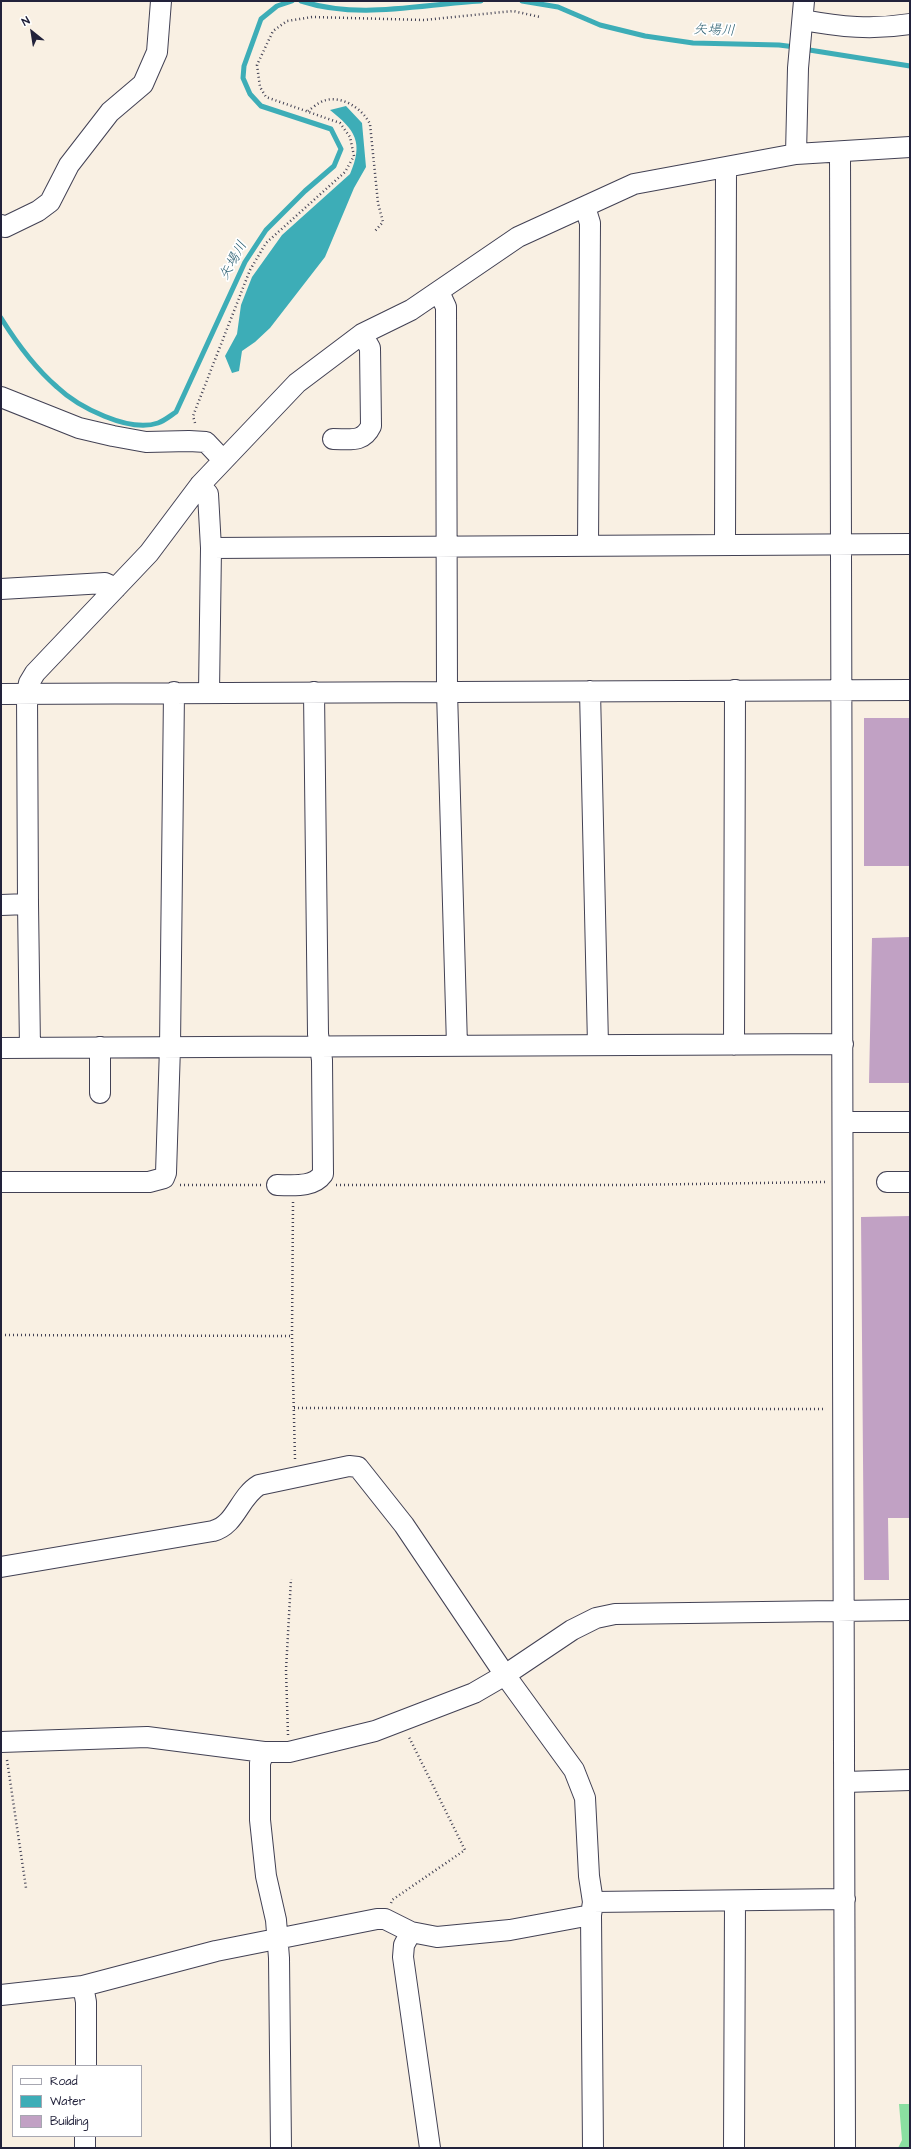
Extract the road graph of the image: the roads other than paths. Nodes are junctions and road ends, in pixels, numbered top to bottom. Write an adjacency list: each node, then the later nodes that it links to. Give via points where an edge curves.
1 (161, 1): 9 (street, via 157,52 143,84 110,112 69,165 50,202 38,211 5,227)
2 (803, 17): 3 (street, via 844,27 884,28); 6 (street, via 798,68)
3 (910, 24)
4 (910, 147): 5 (street)
5 (840, 153): 6 (street); 16 (street)
6 (796, 154): 7 (street)
7 (726, 168): 8 (street, via 634,184); 18 (street)
8 (585, 207): 10 (street, via 518,237); 19 (street, via 590,223)
9 (1, 225)
10 (439, 292): 11 (street, via 411,310); 20 (street, via 446,307)
11 (362, 334): 13 (street, via 370,348 371,426 367,434 360,438); 14 (street, via 297,383)
12 (1, 397): 14 (street, via 79,428 113,436 146,442 206,442)
13 (333, 439)
14 (223, 460): 15 (street)
15 (200, 485): 21 (street, via 208,494); 22 (street, via 149,553)
16 (842, 544): 17 (street); 18 (street); 25 (street)
17 (910, 544)
18 (725, 545): 19 (street)
19 (588, 546): 20 (street)
20 (448, 547): 21 (street); 27 (street)
21 (211, 548): 30 (street)
22 (116, 588): 23 (street, via 105,583); 32 (street, via 35,673)
23 (1, 589)
24 (735, 690): 25 (street); 28 (street); 36 (street)
25 (842, 690): 26 (street); 37 (street)
26 (910, 690)
27 (447, 691): 28 (street); 31 (street); 40 (street)
28 (590, 691): 38 (street)
29 (174, 692): 30 (street); 32 (street); 41 (street)
30 (209, 692): 31 (street)
31 (314, 692): 39 (street)
32 (27, 693): 33 (street); 35 (street)
33 (1, 694)
34 (1, 904): 35 (street)
35 (28, 904): 43 (street)
36 (734, 1044): 37 (street); 38 (street)
37 (843, 1044): 46 (street)
38 (598, 1045): 40 (street)
39 (319, 1046): 40 (street); 41 (street); 51 (street, via 322,1060 323,1174 319,1180 306,1184)
40 (457, 1046)
41 (170, 1047): 44 (street); 48 (street, via 168,1167 164,1178 149,1182)
42 (1, 1048): 43 (street)
43 (30, 1048): 44 (street)
44 (100, 1048): 45 (street)
45 (100, 1093)
46 (843, 1122): 47 (street); 53 (street)
47 (910, 1122)
48 (1, 1182)
49 (887, 1182): 50 (street)
50 (910, 1182)
51 (285, 1185)
52 (1, 1567): 55 (street, via 129,1544 200,1535 221,1529 234,1517 251,1490 270,1482 349,1466 358,1467 404,1525)
53 (844, 1610): 54 (street); 55 (street, via 615,1614 596,1618 572,1630); 59 (street)
54 (910, 1610)
55 (505, 1675): 57 (street, via 474,1693 375,1731 289,1752); 62 (street, via 574,1770 582,1785)
56 (3, 1742): 57 (street, via 147,1737)
57 (264, 1752): 64 (street, via 260,1763 260,1820 266,1876)
58 (910, 1780): 59 (street)
59 (845, 1782): 60 (street)
60 (845, 1899): 61 (street); 74 (street)
61 (735, 1902): 62 (street); 73 (street)
62 (592, 1908): 63 (street, via 510,1930 437,1937); 72 (street)
63 (411, 1932): 64 (street, via 385,1919 377,1919); 71 (street, via 404,1945 403,1957)
64 (278, 1938): 65 (street, via 216,1951); 70 (street)
65 (83, 1986): 66 (street); 67 (street, via 86,2002)
66 (1, 1995)
67 (86, 2065)
68 (85, 2137): 69 (street)
69 (85, 2148)
70 (281, 2148)
71 (430, 2148)
72 (593, 2148)
73 (734, 2148)
74 (846, 2148)

